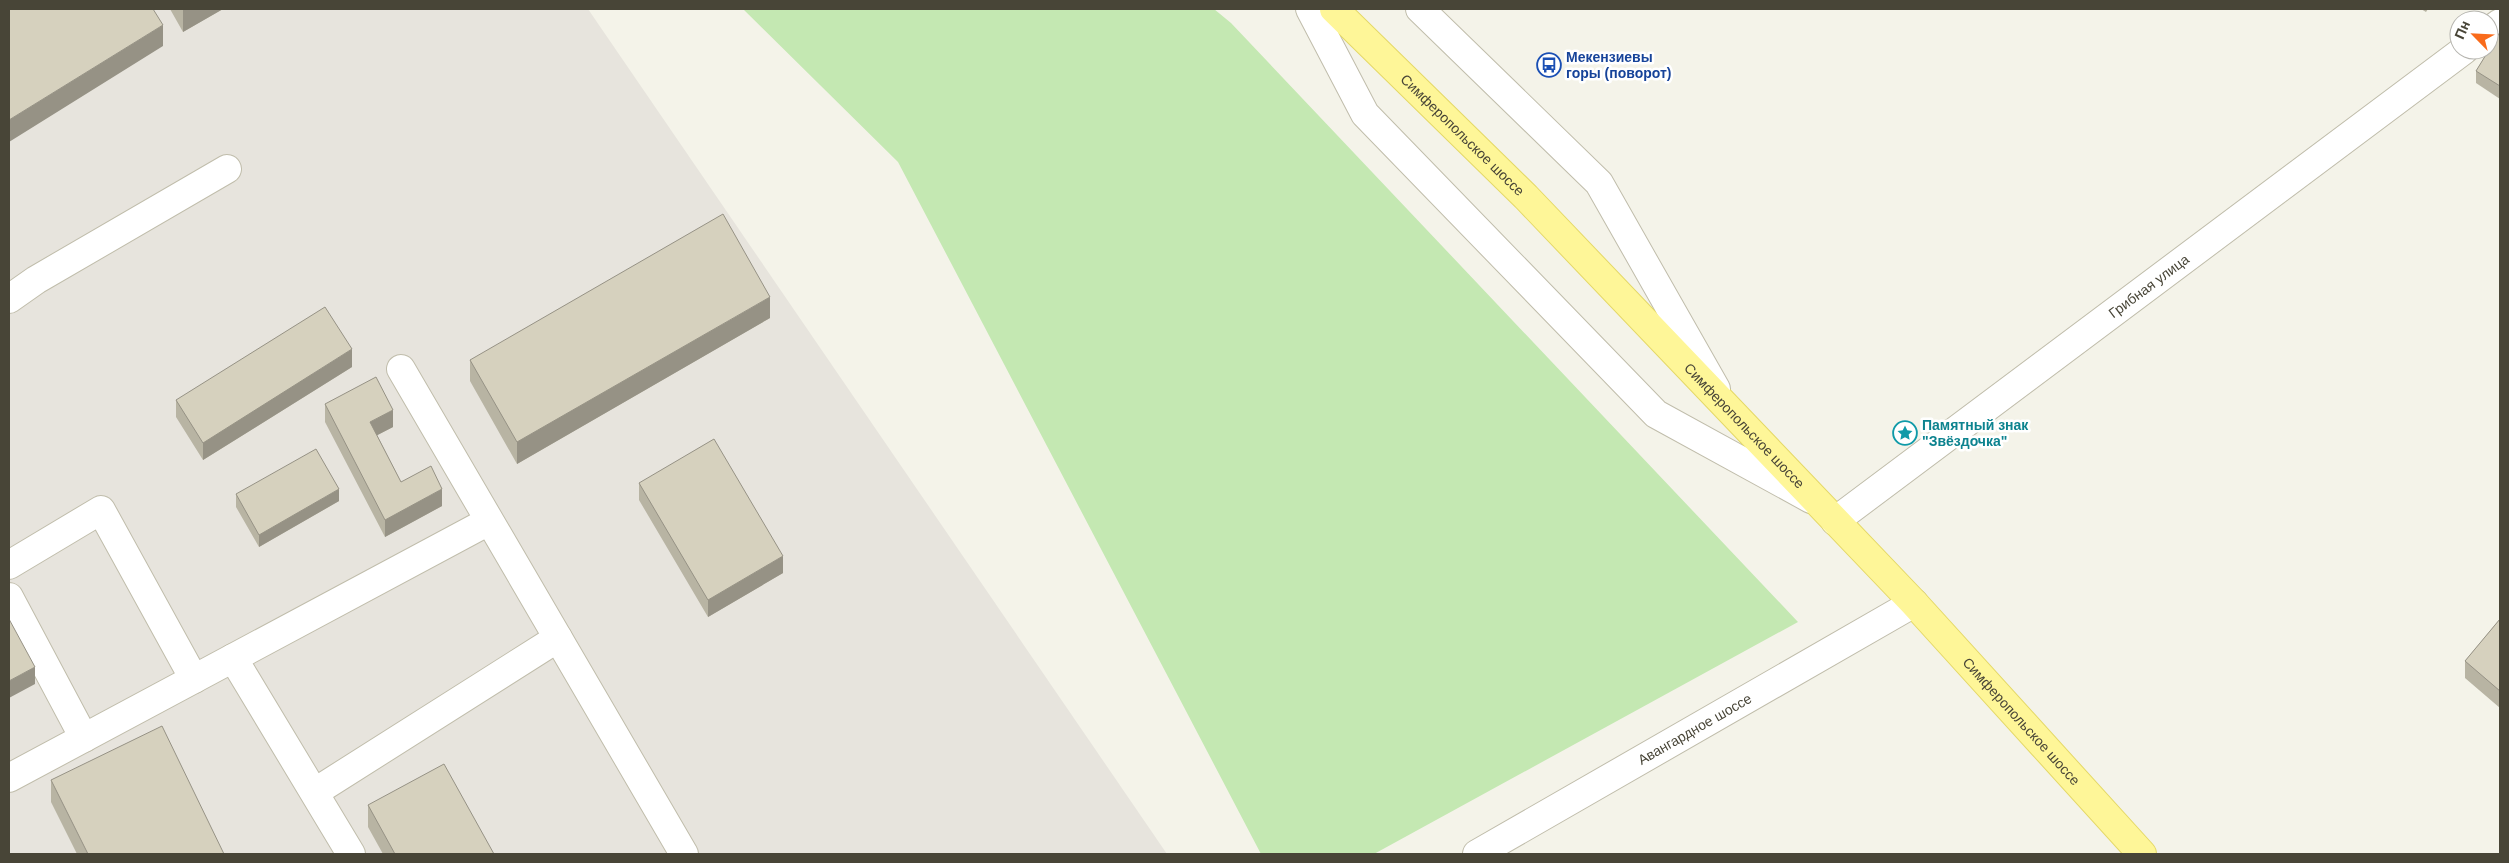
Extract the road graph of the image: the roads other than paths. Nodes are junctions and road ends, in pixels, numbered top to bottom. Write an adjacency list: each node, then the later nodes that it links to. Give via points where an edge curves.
1 (1310, 9): 11 (street, via 1365,114 1656,414)
2 (1334, 9): 10 (main road, Симферопольское шоссе, via 1526,197)
3 (1420, 9): 10 (street, via 1599,183)
4 (2498, 9): 5 (street)
5 (2500, 14)
6 (2451, 60): 13 (street, Грибная улица)
7 (228, 170): 8 (street, via 36,280)
8 (9, 299)
9 (401, 369): 12 (street)
10 (1729, 412): 11 (main road, Симферопольское шоссе)
11 (1814, 500): 13 (main road, Симферопольское шоссе)
12 (489, 521): 17 (street); 18 (street)
13 (1835, 521): 16 (main road, Симферопольское шоссе)
14 (9, 565): 19 (street, via 101,510)
15 (9, 597): 20 (street)
16 (1914, 603): 25 (street, Авангардное шоссе); 26 (main road, Симферопольское шоссе)
17 (558, 638): 22 (street); 24 (street)
18 (233, 658): 19 (street); 22 (street)
19 (194, 679): 20 (street)
20 (84, 738): 21 (street)
21 (9, 778)
22 (315, 792): 23 (street)
23 (351, 854)
24 (684, 854)
25 (1477, 854)
26 (2142, 854)

